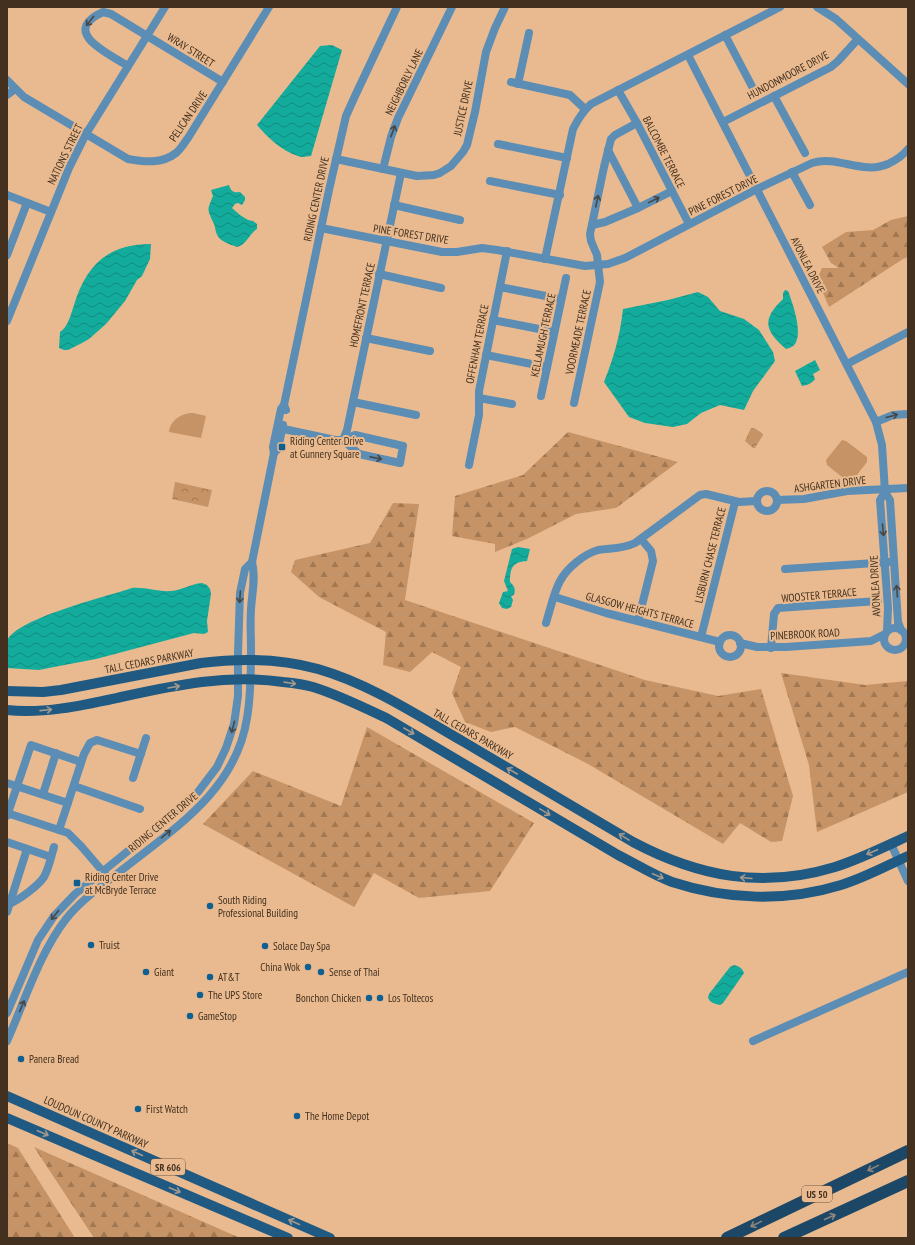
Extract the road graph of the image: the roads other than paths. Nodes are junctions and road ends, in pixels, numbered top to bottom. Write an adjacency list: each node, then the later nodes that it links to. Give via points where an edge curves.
1 (165, 7): 10 (street, NATIONS STREET)
2 (269, 7): 15 (street, PELICAN DRIVE)
3 (397, 7): 31 (street, RIDING CENTER DRIVE, via 354,96 346,116)
4 (452, 7): 32 (street, NEIGHBORLY LANE, one-way to 4, via 398,118)
5 (780, 7): 9 (street)
6 (817, 7): 11 (street, via 832,16)
7 (502, 8): 34 (street, JUSTICE DRIVE, via 486,52 472,125 463,152 451,166 440,173 418,176)
8 (529, 33): 22 (street, via 514,83 570,95)
9 (725, 35): 12 (street); 19 (street)
10 (147, 36): 13 (street, NATIONS STREET); 13 (street, WRAY STREET, one-way to 13, via 111,14 103,12 88,21 85,28 86,37); 15 (street, WRAY STREET)
11 (858, 39): 16 (street); 21 (street, HUNDONMOORE DRIVE, via 834,64)
12 (688, 55): 18 (street); 23 (street, AVONLEA DRIVE)
13 (128, 66): 25 (street, NATIONS STREET)
14 (7, 80): 17 (street, PELICAN DRIVE)
15 (222, 82): 25 (street, PELICAN DRIVE, via 188,138 176,153 162,160 143,162 128,159)
16 (907, 82)
17 (15, 89): 20 (street); 25 (street, PELICAN DRIVE)
18 (618, 90): 22 (street); 24 (street, BALCOMBE TERRACE)
19 (756, 94)
20 (7, 95)
21 (774, 96): 23 (street, HUNDONMOORE DRIVE); 29 (street)
22 (585, 109): 30 (street, via 578,118)
23 (723, 122): 36 (street, AVONLEA DRIVE)
24 (637, 123): 28 (street, VOORMEADE TERRACE, via 615,135); 37 (street, BALCOMBE TERRACE)
25 (86, 134): 44 (street, NATIONS STREET, via 68,168)
26 (498, 144): 30 (street)
27 (908, 149): 33 (street, PINE FOREST DRIVE, via 897,160 879,167 865,168 819,161)
28 (608, 150): 43 (street); 47 (street, VOORMEADE TERRACE, one-way to 28)
29 (805, 153)
30 (567, 158): 39 (street)
31 (336, 159): 32 (street, JUSTICE DRIVE); 48 (street, RIDING CENTER DRIVE)
32 (383, 169): 34 (street, JUSTICE DRIVE)
33 (792, 172): 36 (street, PINE FOREST DRIVE); 42 (street)
34 (401, 173): 41 (street, HOMEFRONT TERRACE)
35 (490, 181): 39 (street)
36 (757, 189): 46 (street, PINE FOREST DRIVE); 66 (street, AVONLEA DRIVE)
37 (672, 192): 43 (street, one-way to 37); 46 (street, BALCOMBE TERRACE)
38 (7, 195): 40 (street)
39 (560, 195): 52 (street)
40 (27, 203): 44 (street); 51 (street)
41 (394, 205): 45 (street); 49 (street, HOMEFRONT TERRACE)
42 (810, 205)
43 (638, 208): 47 (street)
44 (50, 212): 60 (street, NATIONS STREET)
45 (460, 220)
46 (689, 224): 53 (street, PINE FOREST DRIVE, via 625,258)
47 (592, 225): 53 (street, VOORMEADE TERRACE, via 590,239)
48 (321, 228): 49 (street, PINE FOREST DRIVE); 73 (street, RIDING CENTER DRIVE)
49 (386, 242): 50 (street, PINE FOREST DRIVE, via 442,252 482,248); 54 (street, HOMEFRONT TERRACE)
50 (507, 251): 52 (street, PINE FOREST DRIVE); 56 (street, OFFENHAM TERRACE)
51 (7, 255)
52 (545, 259): 53 (street, PINE FOREST DRIVE, via 577,265)
53 (599, 265): 71 (street, VOORMEADE TERRACE, via 599,285)
54 (379, 274): 57 (street); 63 (street, HOMEFRONT TERRACE)
55 (566, 278): 58 (street, KELLAMUGH TERRACE)
56 (500, 287): 58 (street); 59 (street, OFFENHAM TERRACE)
57 (442, 288)
58 (561, 300): 61 (street, KELLAMUGH TERRACE)
59 (493, 320): 61 (street); 65 (street, OFFENHAM TERRACE)
60 (7, 321)
61 (554, 332): 67 (street, KELLAMUGH TERRACE)
62 (908, 332): 66 (street)
63 (366, 338): 64 (street); 70 (street, HOMEFRONT TERRACE)
64 (430, 351)
65 (486, 355): 67 (street); 69 (street, OFFENHAM TERRACE)
66 (847, 364): 76 (street, AVONLEA DRIVE)
67 (547, 367): 68 (street, KELLAMUGH TERRACE)
68 (541, 396)
69 (479, 398): 72 (street); 80 (street, OFFENHAM TERRACE, via 479,415)
70 (352, 402): 75 (street); 78 (street, HOMEFRONT TERRACE)
71 (574, 403)
72 (512, 404)
73 (284, 405): 77 (street, RIDING CENTER DRIVE, via 286,410); 79 (street, RIDING CENTER DRIVE, via 274,442)
74 (908, 414): 76 (street, one-way to 74, via 893,415)
75 (416, 415)
76 (876, 422): 82 (street, AVONLEA DRIVE, via 882,445)
77 (281, 429): 78 (street); 79 (street, RIDING CENTER DRIVE, via 278,448)
78 (343, 440): 78 (street, one-way to 78, via 359,454 400,463 404,446 355,436)
79 (274, 453): 87 (street, RIDING CENTER DRIVE)
80 (469, 465)
81 (908, 488): 82 (street, ASHGARTEN DRIVE)
82 (885, 490): 83 (street, ASHGARTEN DRIVE); 88 (street, AVONLEA DRIVE, one-way to 88, via 880,500); 89 (street, AVONLEA DRIVE, via 890,500)
83 (778, 500): 84 (street, via 768,490 760,493); 84 (street, via 769,511 760,509)
84 (756, 501): 85 (street)
85 (735, 502): 86 (street, via 700,494); 97 (street, LISBURN CHASE TERRACE)
86 (641, 539): 91 (street, via 626,547 598,550 588,554 563,577); 93 (street, via 651,551 653,561)
87 (252, 562): 104 (street, RIDING CENTER DRIVE, one-way to 104, via 245,569 242,582); 105 (street, RIDING CENTER DRIVE, via 255,572 251,612)
88 (885, 562): 89 (street); 90 (street); 96 (street, AVONLEA DRIVE, via 888,608)
89 (895, 562): 95 (street, AVONLEA DRIVE, one-way to 89, via 899,625)
90 (785, 568)
91 (555, 597): 93 (street, GLASGOW HEIGHTS TERRACE); 94 (street)
92 (878, 601): 103 (street, WOOSTER TERRACE, via 778,608 774,614)
93 (638, 621): 97 (street, GLASGOW HEIGHTS TERRACE)
94 (546, 623)
95 (904, 632): 96 (street, via 894,628); 101 (street)
96 (886, 633): 98 (street, PINEBROOK ROAD); 102 (street, via 884,641)
97 (701, 637): 99 (street, GLASGOW HEIGHTS TERRACE)
98 (871, 641): 102 (street, PINEBROOK ROAD); 103 (street, PINEBROOK ROAD)
99 (720, 642): 100 (street, via 725,636 731,635); 100 (street, via 721,653 730,657 738,653)
100 (740, 643): 103 (street, PINEBROOK ROAD)
101 (906, 646): 102 (street, via 895,651)
102 (887, 647)
103 (771, 648)
104 (238, 660): 105 (main road, TALL CEDARS PARKWAY); 106 (street, RIDING CENTER DRIVE); 108 (main road, TALL CEDARS PARKWAY, via 201,663 61,690)
105 (251, 660): 107 (street, RIDING CENTER DRIVE); 125 (main road, TALL CEDARS PARKWAY, one-way to 105, via 818,872 785,877 739,877 697,870 657,855 633,842 379,694 317,669 283,662)
106 (238, 679): 107 (main road); 109 (main road, one-way to 106, via 33,711 66,707 206,681); 131 (street, RIDING CENTER DRIVE, one-way to 131, via 234,724 224,752 208,780 187,802)
107 (251, 679): 130 (main road, one-way to 130, via 311,687 355,703 403,728 618,855 672,882 728,895 772,897 804,894 842,885); 132 (street, RIDING CENTER DRIVE, one-way to 107, via 194,812 225,775 245,730)
108 (7, 691)
109 (7, 710)
110 (146, 738): 112 (street)
111 (56, 753): 113 (street); 116 (street, via 31,745); 118 (street)
112 (141, 754): 113 (street, via 95,740 87,746); 114 (street)
113 (82, 762): 117 (street)
114 (133, 778)
115 (7, 783): 116 (street)
116 (18, 786): 118 (street); 121 (street)
117 (74, 786): 119 (street); 120 (street)
118 (43, 794): 119 (street)
119 (68, 803): 122 (street)
120 (140, 808)
121 (7, 814): 122 (street)
122 (59, 830): 131 (street, via 77,841)
123 (908, 836): 125 (main road, TALL CEDARS PARKWAY)
124 (7, 842): 127 (street)
125 (890, 844): 130 (street)
126 (54, 847): 129 (street)
127 (27, 849): 129 (street); 134 (street)
128 (908, 856): 130 (main road)
129 (51, 857): 134 (street, via 41,880)
130 (898, 860): 133 (street)
131 (102, 871): 132 (street); 136 (street, RIDING CENTER DRIVE, one-way to 136, via 64,904 46,928 32,952)
132 (110, 880): 138 (street, RIDING CENTER DRIVE, one-way to 132, via 54,936 73,912)
133 (908, 882)
134 (8, 907)
135 (908, 972): 137 (street)
136 (7, 1013)
137 (753, 1041)
138 (7, 1042)
139 (7, 1096): 146 (main road, LOUDOUN COUNTY PARKWAY / SR 606, one-way to 139)
140 (7, 1118): 145 (main road, SR 606, one-way to 145)
141 (908, 1151): 147 (highway, US 50, one-way to 147)
142 (908, 1181): 143 (highway, US 50)
143 (895, 1188): 144 (highway); 148 (highway, US 50, one-way to 143)
144 (908, 1188)
145 (288, 1238)
146 (330, 1238)
147 (727, 1238)
148 (784, 1238)

